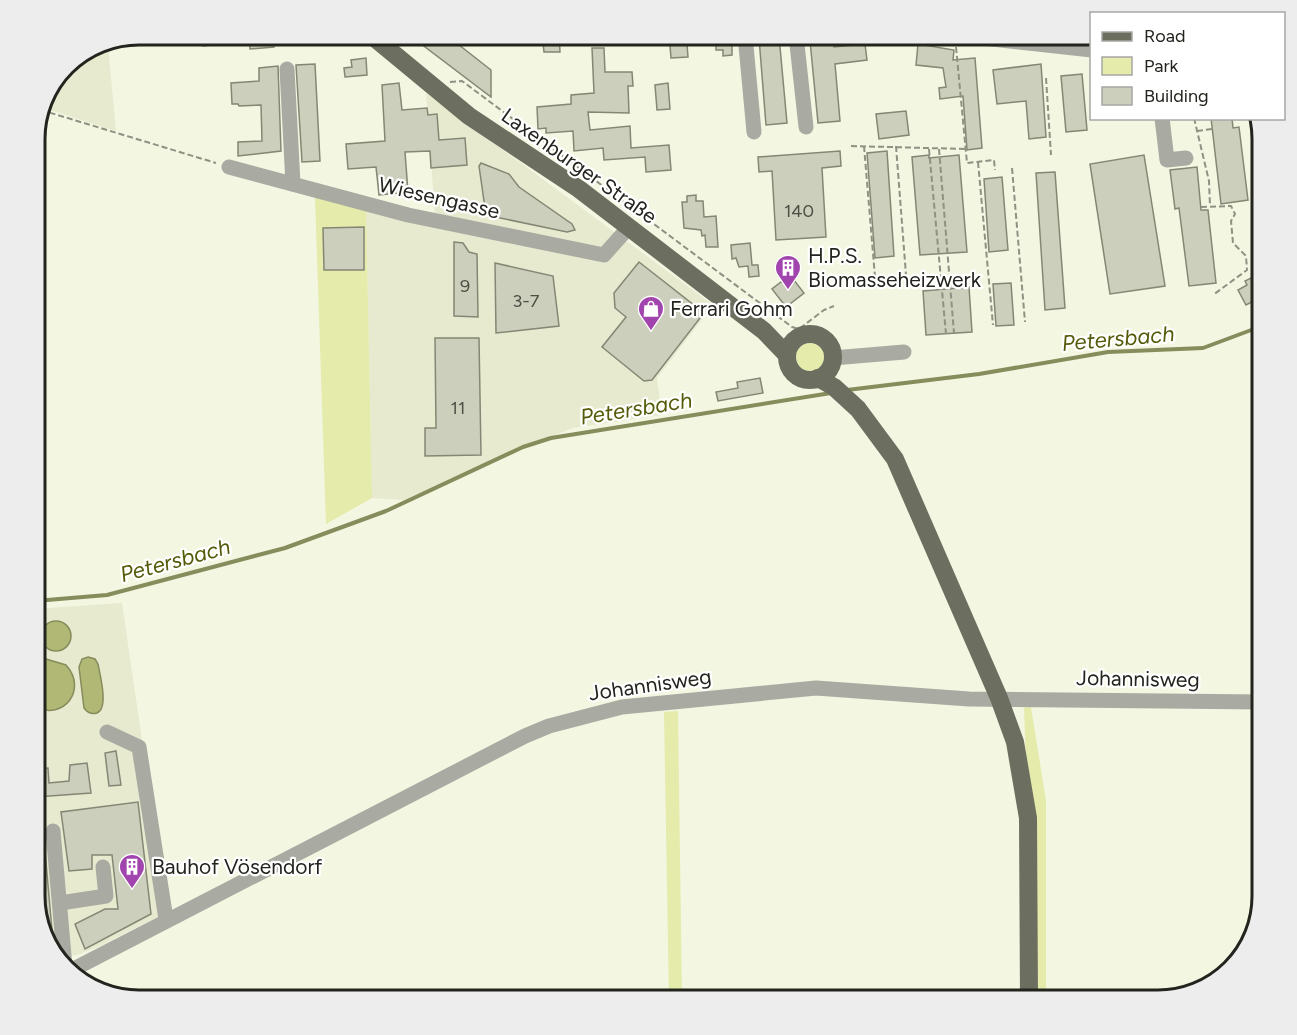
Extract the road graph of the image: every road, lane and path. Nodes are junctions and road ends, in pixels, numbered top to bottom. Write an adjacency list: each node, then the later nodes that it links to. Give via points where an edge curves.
1 (383, 45): 9 (main road, Laxenburger Straße)
2 (746, 45): 16 (street)
3 (797, 45): 13 (street)
4 (956, 45): 22 (path)
5 (1024, 45): 6 (street)
6 (1090, 50)
7 (287, 69): 29 (street)
8 (1046, 78): 23 (path)
9 (426, 83): 32 (main road, Laxenburger Straße); 36 (path, via 462,81 792,327 799,329)
10 (49, 112): 26 (path)
11 (1162, 120): 24 (street, via 1167,160)
12 (1194, 120): 15 (path)
13 (806, 127)
14 (1212, 129): 15 (path)
15 (1197, 131): 30 (path, via 1209,181)
16 (754, 132)
17 (850, 146): 18 (path)
18 (864, 146): 19 (path); 34 (path)
19 (896, 146): 20 (path); 33 (path)
20 (929, 149): 21 (path); 40 (path)
21 (939, 149): 22 (path); 39 (path)
22 (966, 149): 25 (path, via 967,163)
23 (1051, 155)
24 (1186, 158)
25 (978, 162): 28 (path, via 994,160); 38 (path)
26 (230, 167): 29 (street, Wiesengasse)
27 (1012, 168): 37 (path)
28 (995, 170)
29 (293, 184): 32 (street, Wiesengasse, via 408,214 604,255)
30 (1210, 206): 31 (path); 35 (path, via 1232,206 1233,243 1246,256 1247,270)
31 (1201, 207)
32 (629, 227): 41 (main road, Laxenburger Straße)
33 (906, 275)
34 (875, 277)
35 (1213, 295)
36 (834, 306)
37 (1025, 322)
38 (993, 325)
39 (954, 333)
40 (946, 334)
41 (790, 348): 43 (main road, Laxenburger Straße, via 788,364 796,375 809,380); 43 (main road, via 808,334 821,336 831,347)
42 (904, 352): 43 (street)
43 (829, 373): 44 (main road, via 895,459)
44 (999, 698): 45 (street, Johannisweg); 50 (street, Johannisweg, via 816,688 657,702 576,718 525,736); 53 (main road, via 1015,742 1028,818)
45 (1252, 702)
46 (107, 732): 50 (street, via 139,747)
47 (53, 831): 49 (street)
48 (103, 867): 49 (street, via 106,896)
49 (60, 903): 51 (street)
50 (166, 919): 52 (street, Johannisweg)
51 (64, 951)
52 (77, 967)
53 (1029, 990)

